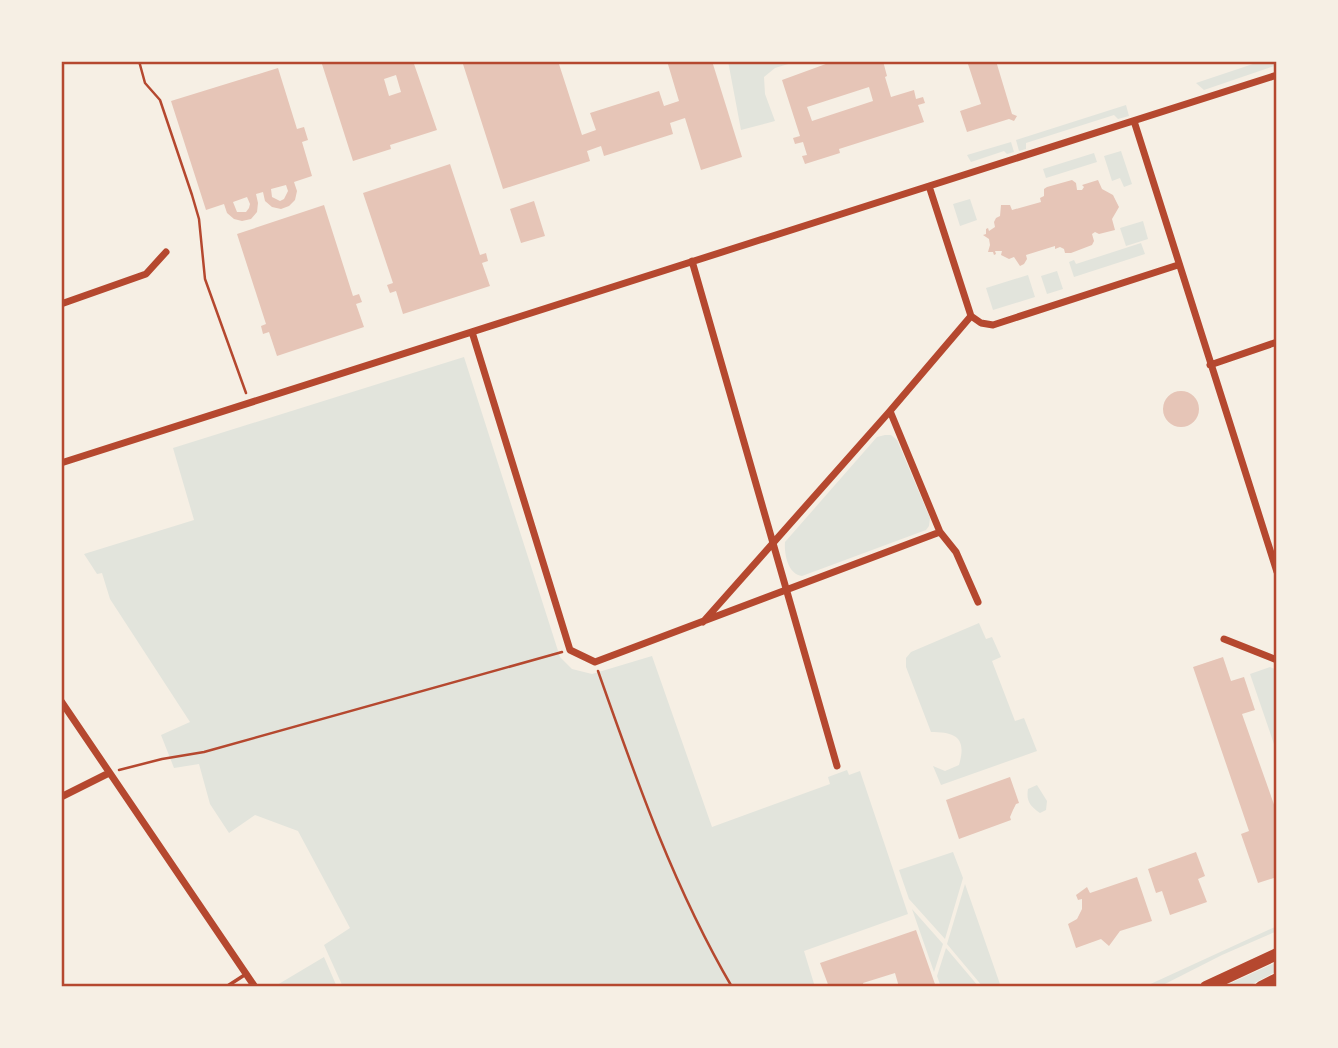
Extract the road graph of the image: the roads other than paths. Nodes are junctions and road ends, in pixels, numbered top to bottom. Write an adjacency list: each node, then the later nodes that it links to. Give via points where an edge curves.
1 (1277, 75): 2 (street)
2 (1134, 121): 3 (street); 6 (street)
3 (929, 186): 5 (street); 8 (street)
4 (166, 252): 7 (street, via 146,274)
5 (692, 261): 9 (street); 16 (street)
6 (1178, 265): 8 (street, via 993,325); 11 (street)
7 (61, 304)
8 (971, 316): 12 (street)
9 (471, 332): 13 (street); 21 (street, via 570,650 595,662)
10 (1277, 342): 11 (street)
11 (1210, 365): 17 (street)
12 (890, 411): 14 (street); 16 (street)
13 (61, 463)
14 (940, 532): 19 (street); 20 (street, via 956,552)
15 (1277, 539): 17 (street)
16 (774, 541): 19 (street); 21 (street)
17 (1268, 542): 18 (street)
18 (1277, 572)
19 (786, 591): 21 (street); 25 (street)
20 (978, 602)
21 (702, 623)
22 (1224, 639): 23 (street)
23 (1277, 660)
24 (61, 701): 26 (street)
25 (837, 766)
26 (109, 773): 27 (street); 29 (street)
27 (61, 797)
28 (1277, 954): 33 (main road)
29 (246, 974): 31 (lane); 32 (street)
30 (1277, 979): 34 (main road)
31 (226, 987)
32 (255, 987)
33 (1206, 987)
34 (1261, 987)

